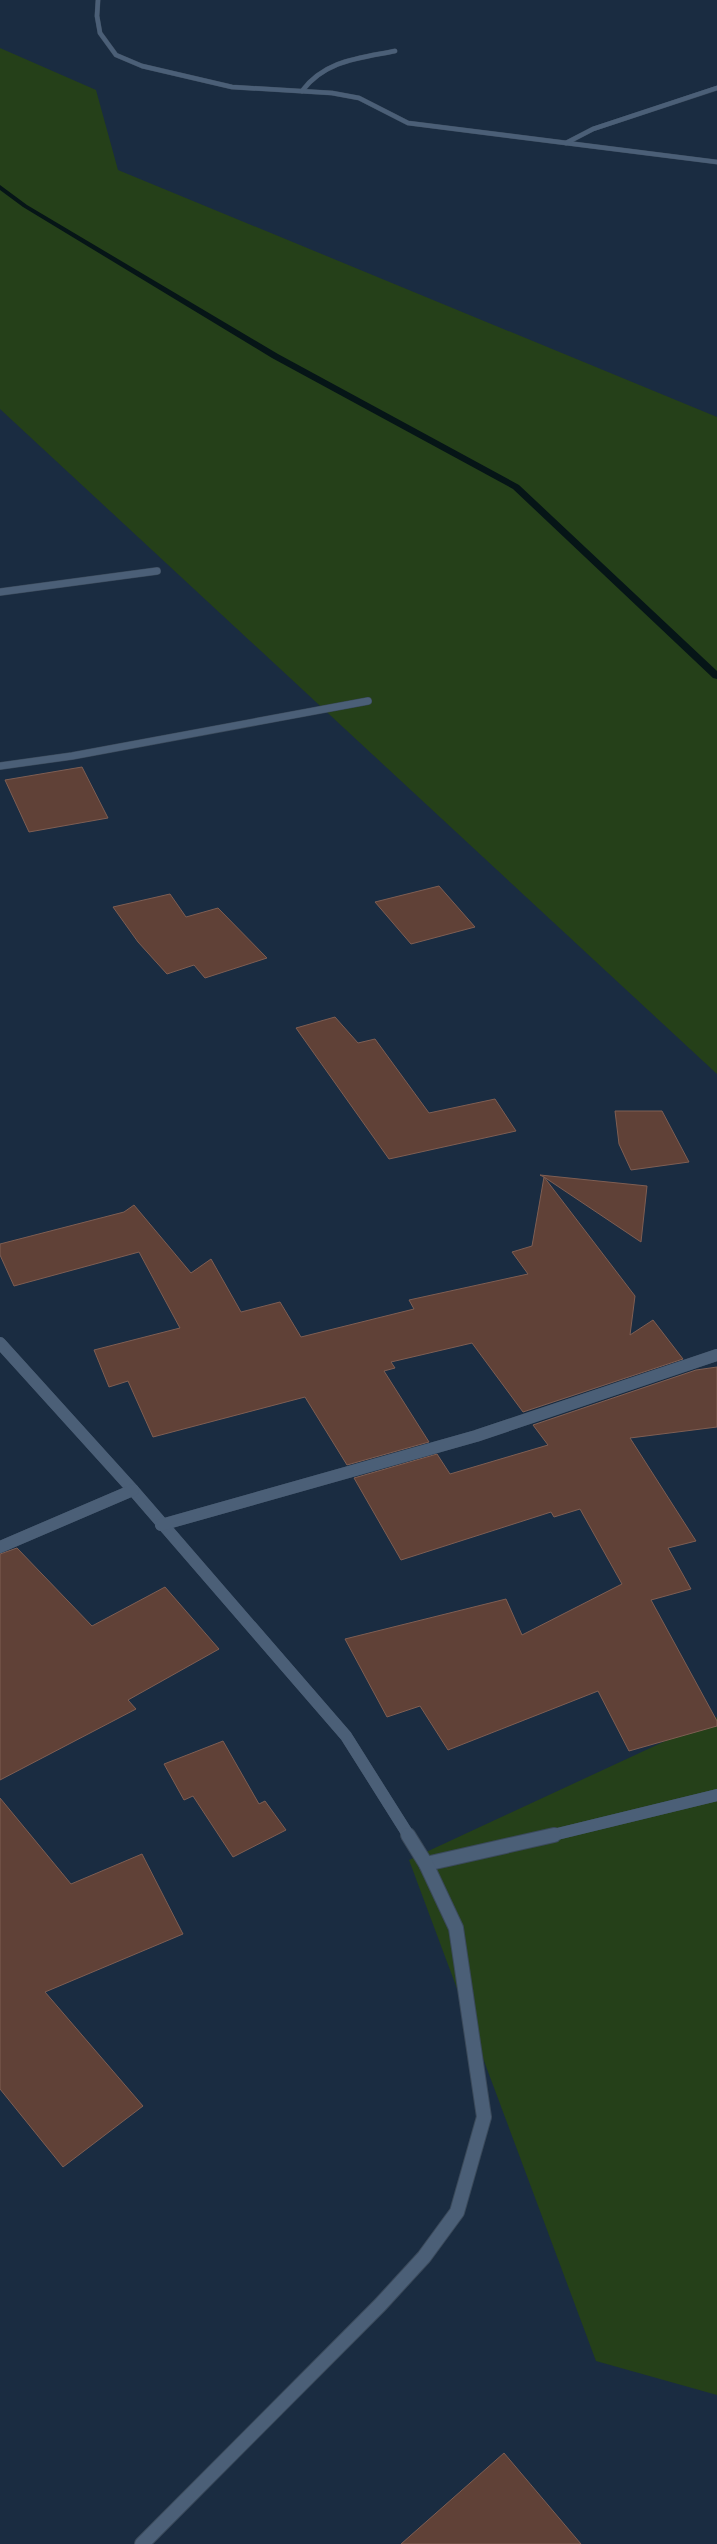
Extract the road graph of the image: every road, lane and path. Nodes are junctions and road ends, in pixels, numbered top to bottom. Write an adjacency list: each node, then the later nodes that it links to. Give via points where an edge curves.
1 (98, 0): 4 (street, via 100,33 116,55 136,63 232,87)
2 (395, 51): 4 (street, via 342,62 317,72 308,80)
3 (717, 88): 5 (street, via 593,129)
4 (302, 91): 5 (street, via 359,98 408,123)
5 (566, 143): 6 (street)
6 (717, 162)
7 (158, 571): 8 (street)
8 (0, 592)
9 (368, 702): 10 (street, via 72,756)
10 (0, 766)
11 (0, 1342): 13 (street)
12 (717, 1356): 14 (street, via 580,1402 346,1474)
13 (133, 1490): 14 (street); 15 (street)
14 (161, 1525): 17 (street, via 346,1736)
15 (0, 1547)
16 (717, 1795): 17 (street)
17 (426, 1864): 18 (street, via 456,1928 484,2117 457,2212 424,2257 380,2305)
18 (142, 2544)

